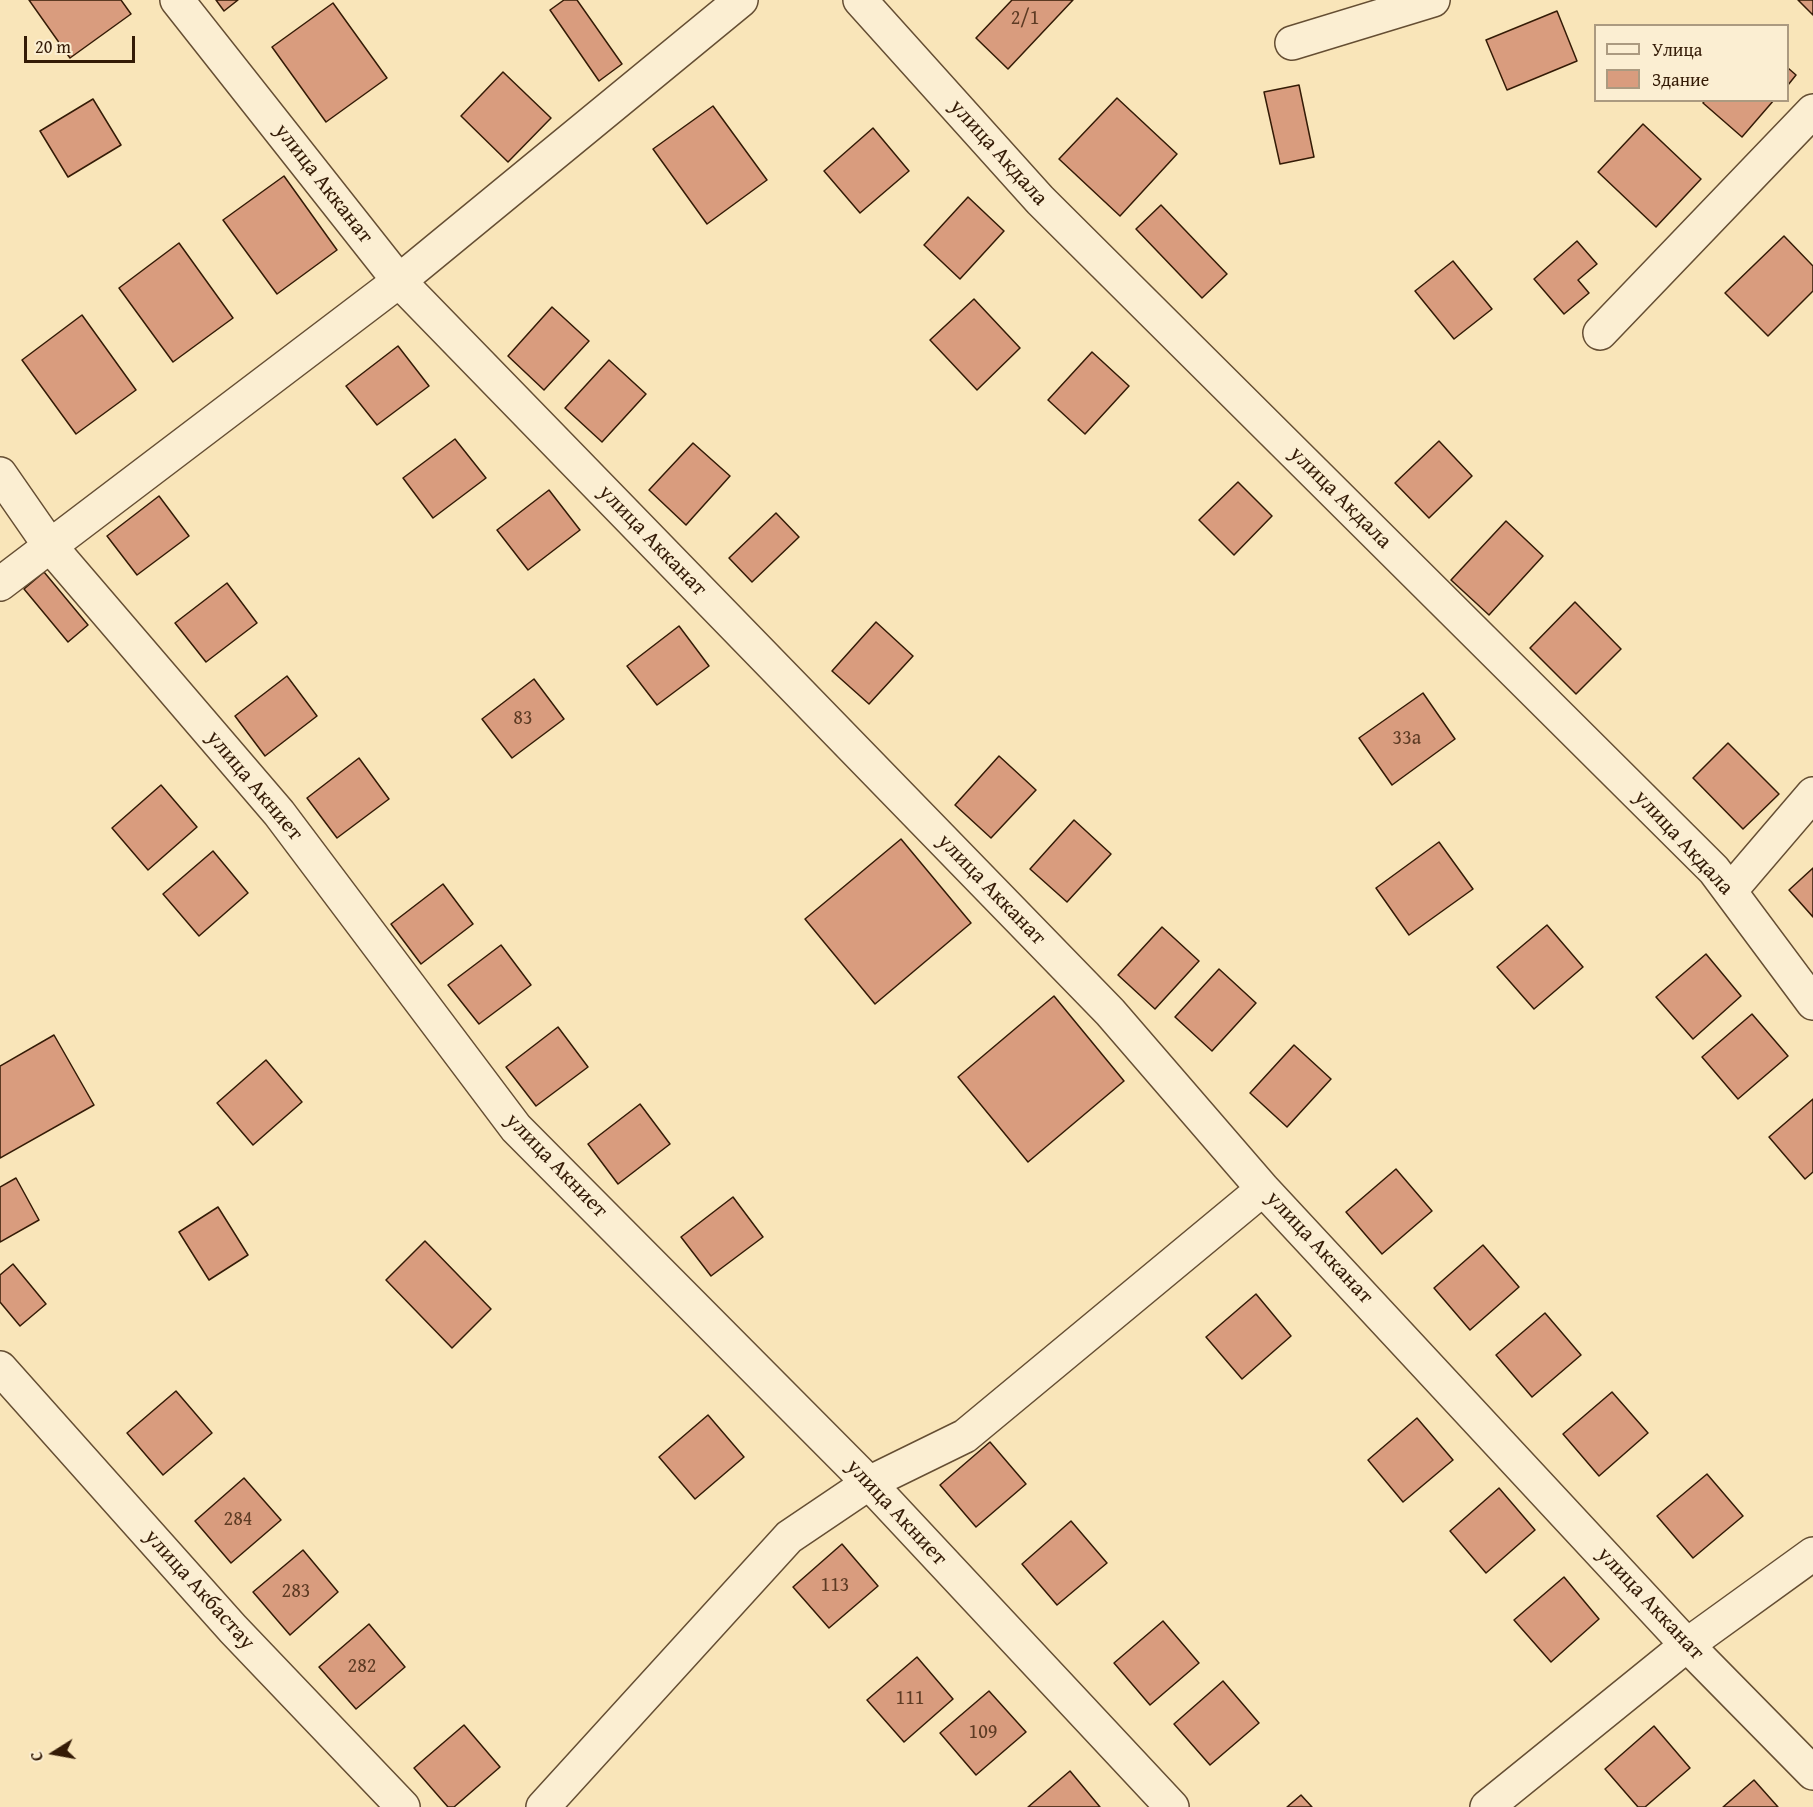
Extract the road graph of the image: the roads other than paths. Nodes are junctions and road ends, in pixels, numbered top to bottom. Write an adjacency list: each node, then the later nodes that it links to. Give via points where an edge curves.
1 (177, 0): 7 (street, улица Акканат)
2 (741, 0): 7 (street)
3 (860, 0): 13 (street, улица Акдала, via 1040,200 1714,870)
4 (1433, 0): 5 (street)
5 (1292, 43)
6 (1813, 111): 8 (street)
7 (399, 281): 10 (street); 15 (street, улица Акканат, via 1110,1012)
8 (1600, 333)
9 (0, 474): 10 (street, улица Акниет)
10 (50, 546): 11 (street); 17 (street, улица Акниет, via 279,813 516,1128)
11 (0, 585)
12 (1813, 794): 13 (street)
13 (1730, 891): 14 (street, улица Акдала)
14 (1813, 1003)
15 (1263, 1189): 17 (street, via 965,1436); 19 (street, улица Акканат)
16 (0, 1368): 21 (street, улица Акбастау, via 233,1629)
17 (869, 1483): 22 (street, via 789,1537); 23 (street, улица Акниет)
18 (1813, 1554): 19 (street)
19 (1687, 1645): 20 (street, улица Акканат); 24 (street)
20 (1813, 1773)
21 (403, 1807)
22 (543, 1807)
23 (1172, 1807)
24 (1487, 1807)

